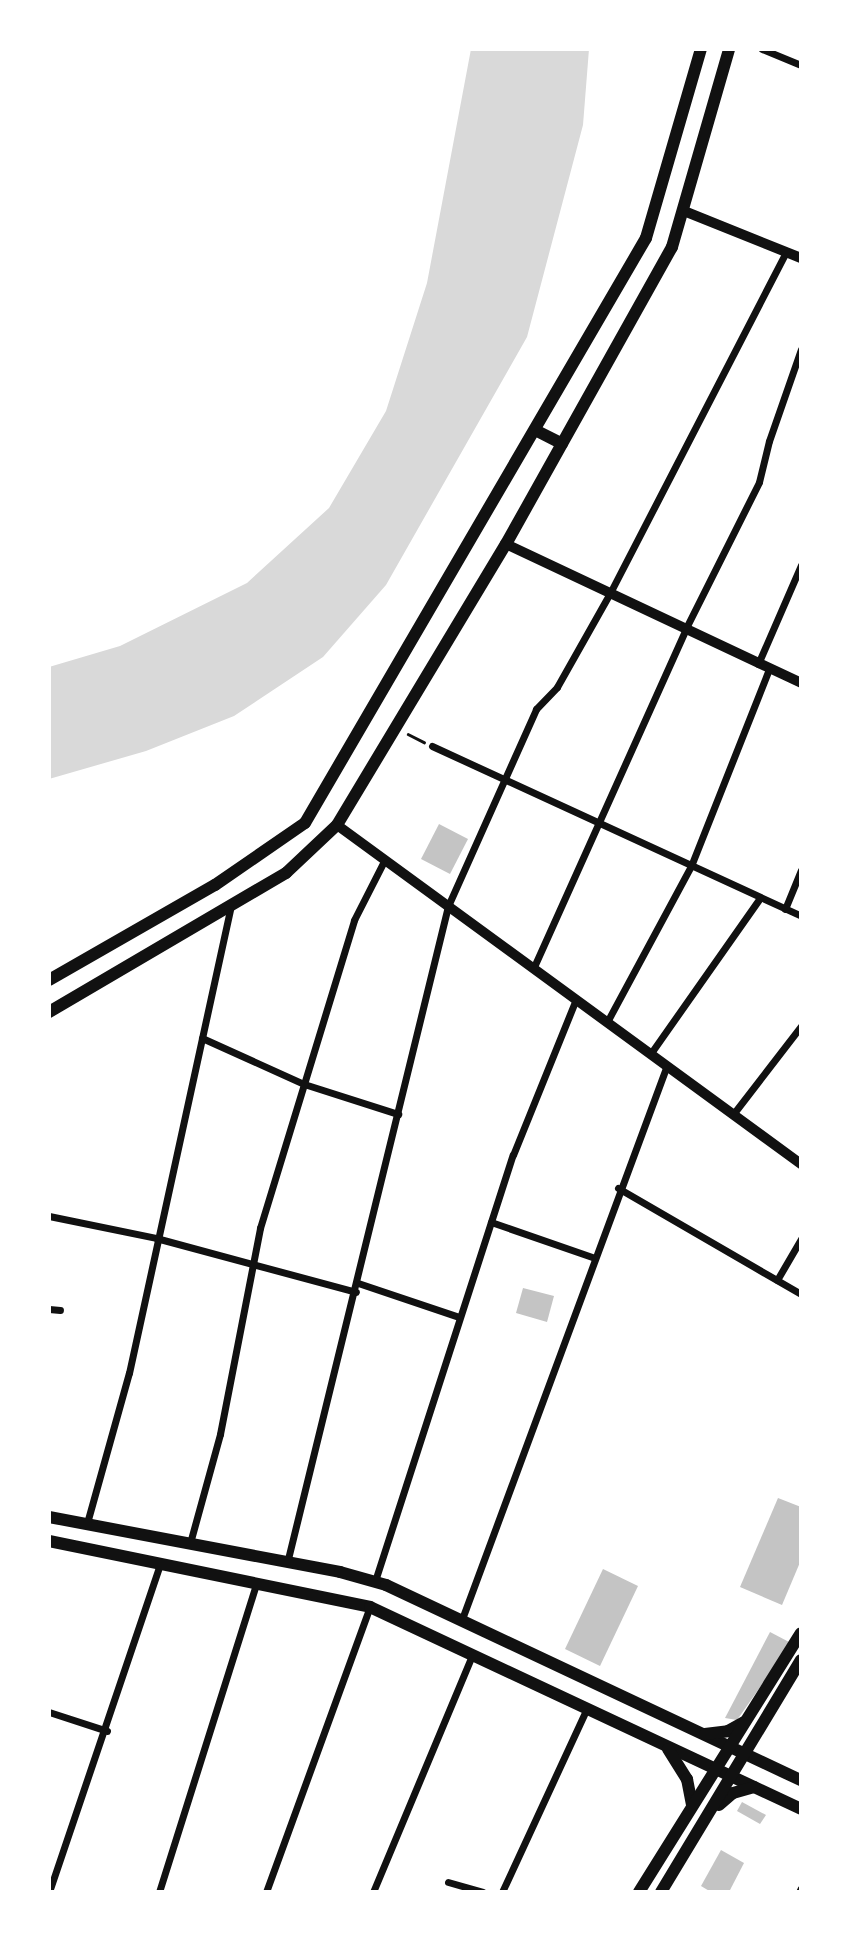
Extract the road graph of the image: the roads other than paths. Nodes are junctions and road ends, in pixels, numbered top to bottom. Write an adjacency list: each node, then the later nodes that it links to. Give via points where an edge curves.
1 (701, 49): 9 (main road, via 646,238)
2 (729, 49): 5 (main road)
3 (762, 49): 4 (street)
4 (801, 65)
5 (684, 211): 6 (street); 10 (main road, via 672,247)
6 (786, 252): 7 (street); 13 (street)
7 (801, 258)
8 (801, 349): 14 (street, via 759,482)
9 (537, 431): 10 (main road); 31 (main road, via 297,833)
10 (562, 444): 11 (main road)
11 (506, 544): 13 (street); 21 (main road)
12 (801, 565): 15 (street)
13 (610, 593): 14 (street); 19 (street, via 557,687 536,709)
14 (685, 630): 15 (street); 20 (street)
15 (758, 664): 16 (street)
16 (769, 669): 17 (street); 23 (street)
17 (801, 683)
18 (432, 746): 19 (street)
19 (505, 779): 20 (street); 26 (street)
20 (599, 823): 23 (street); 30 (street)
21 (337, 825): 22 (street); 27 (main road, via 286,873)
22 (384, 861): 26 (street); 39 (street, via 354,920)
23 (691, 866): 25 (street); 34 (street)
24 (801, 870): 28 (street)
25 (760, 898): 28 (street); 37 (street)
26 (448, 906): 30 (street); 40 (street)
27 (231, 907): 33 (main road); 36 (street)
28 (785, 909): 29 (street)
29 (801, 916)
30 (533, 969): 32 (street)
31 (49, 980)
32 (576, 999): 34 (street); 45 (street)
33 (49, 1012)
34 (607, 1022): 37 (street)
35 (801, 1026): 41 (street)
36 (202, 1038): 39 (street); 46 (street)
37 (651, 1053): 38 (street)
38 (667, 1065): 41 (street); 43 (street)
39 (304, 1084): 40 (street); 49 (street)
40 (398, 1114): 51 (street)
41 (734, 1114): 42 (street)
42 (801, 1164)
43 (618, 1188): 48 (street); 50 (street)
44 (49, 1216): 46 (street)
45 (491, 1222): 48 (street); 56 (street)
46 (156, 1238): 49 (street); 58 (street, via 129,1373)
47 (801, 1239): 50 (street)
48 (595, 1258): 66 (street)
49 (253, 1264): 52 (street); 60 (street, via 220,1434)
50 (777, 1280): 53 (street)
51 (358, 1283): 52 (street); 56 (street)
52 (356, 1292): 61 (street)
53 (801, 1294)
54 (49, 1309): 55 (street)
55 (60, 1310)
56 (459, 1317): 63 (street)
57 (49, 1517): 58 (main road)
58 (87, 1522): 60 (main road)
59 (49, 1541): 62 (main road)
60 (190, 1543): 61 (main road)
61 (287, 1563): 63 (main road)
62 (160, 1564): 64 (main road); 73 (street)
63 (375, 1581): 66 (main road)
64 (257, 1582): 65 (main road); 88 (street)
65 (370, 1607): 68 (main road); 89 (street)
66 (462, 1619): 74 (main road)
67 (801, 1633): 72 (main road)
68 (474, 1652): 70 (main road); 90 (street)
69 (801, 1660): 72 (main road)
70 (587, 1708): 76 (main road); 92 (street)
71 (49, 1712): 73 (street)
72 (754, 1723): 74 (main road); 75 (main road); 77 (main road); 78 (main road)
73 (107, 1731): 87 (street)
74 (705, 1734): 75 (main road)
75 (731, 1745): 77 (main road); 79 (main road)
76 (666, 1746): 79 (main road); 83 (main road, via 684,1771)
77 (744, 1752): 78 (main road); 80 (main road)
78 (766, 1763): 81 (main road)
79 (716, 1768): 80 (main road); 83 (main road)
80 (731, 1775): 82 (main road); 85 (main road)
81 (801, 1780)
82 (754, 1787): 84 (main road); 85 (main road, via 733,1793)
83 (692, 1805): 93 (main road)
84 (801, 1809)
85 (710, 1813): 94 (main road)
86 (448, 1882): 91 (street)
87 (49, 1892)
88 (159, 1892)
89 (266, 1892)
90 (373, 1892)
91 (483, 1892)
92 (502, 1892)
93 (639, 1892)
94 (661, 1892)

